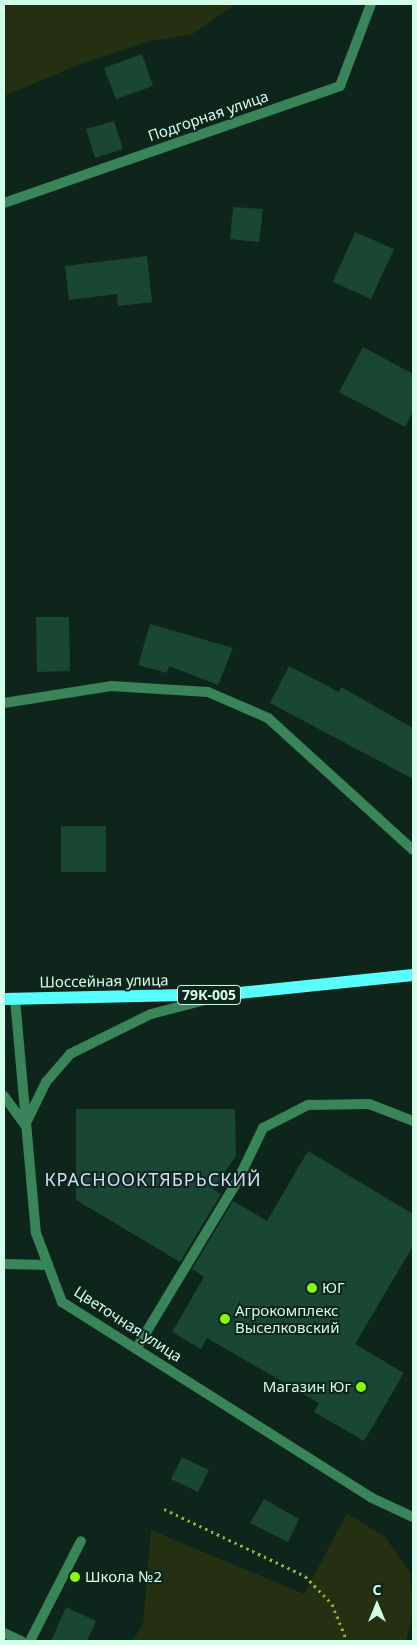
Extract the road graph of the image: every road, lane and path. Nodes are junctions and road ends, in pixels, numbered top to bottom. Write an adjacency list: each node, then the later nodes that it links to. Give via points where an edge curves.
1 (371, 4): 2 (street, Подгорная улица, via 340,86)
2 (4, 203)
3 (4, 703): 4 (street, via 111,686 208,692 268,718)
4 (413, 850)
5 (413, 975): 6 (main road, Шоссейная улица / 79К-005)
6 (229, 994): 7 (main road, Шоссейная улица / 79К-005); 10 (street, via 151,1014 70,1054 46,1082)
7 (10, 999): 10 (street, Цветочная улица)
8 (4, 1096): 10 (street)
9 (413, 1121): 13 (street, via 369,1104 308,1105 263,1128 238,1180)
10 (25, 1125): 12 (street, Цветочная улица, via 36,1233)
11 (4, 1264): 12 (street)
12 (48, 1265): 13 (street, Цветочная улица, via 62,1302)
13 (136, 1349): 15 (street, Цветочная улица, via 372,1498)
14 (164, 1509): 20 (path, via 305,1576 332,1604)
15 (413, 1517)
16 (81, 1541): 19 (street)
17 (4, 1633): 18 (street)
18 (21, 1641)
19 (30, 1641)
20 (347, 1641)

